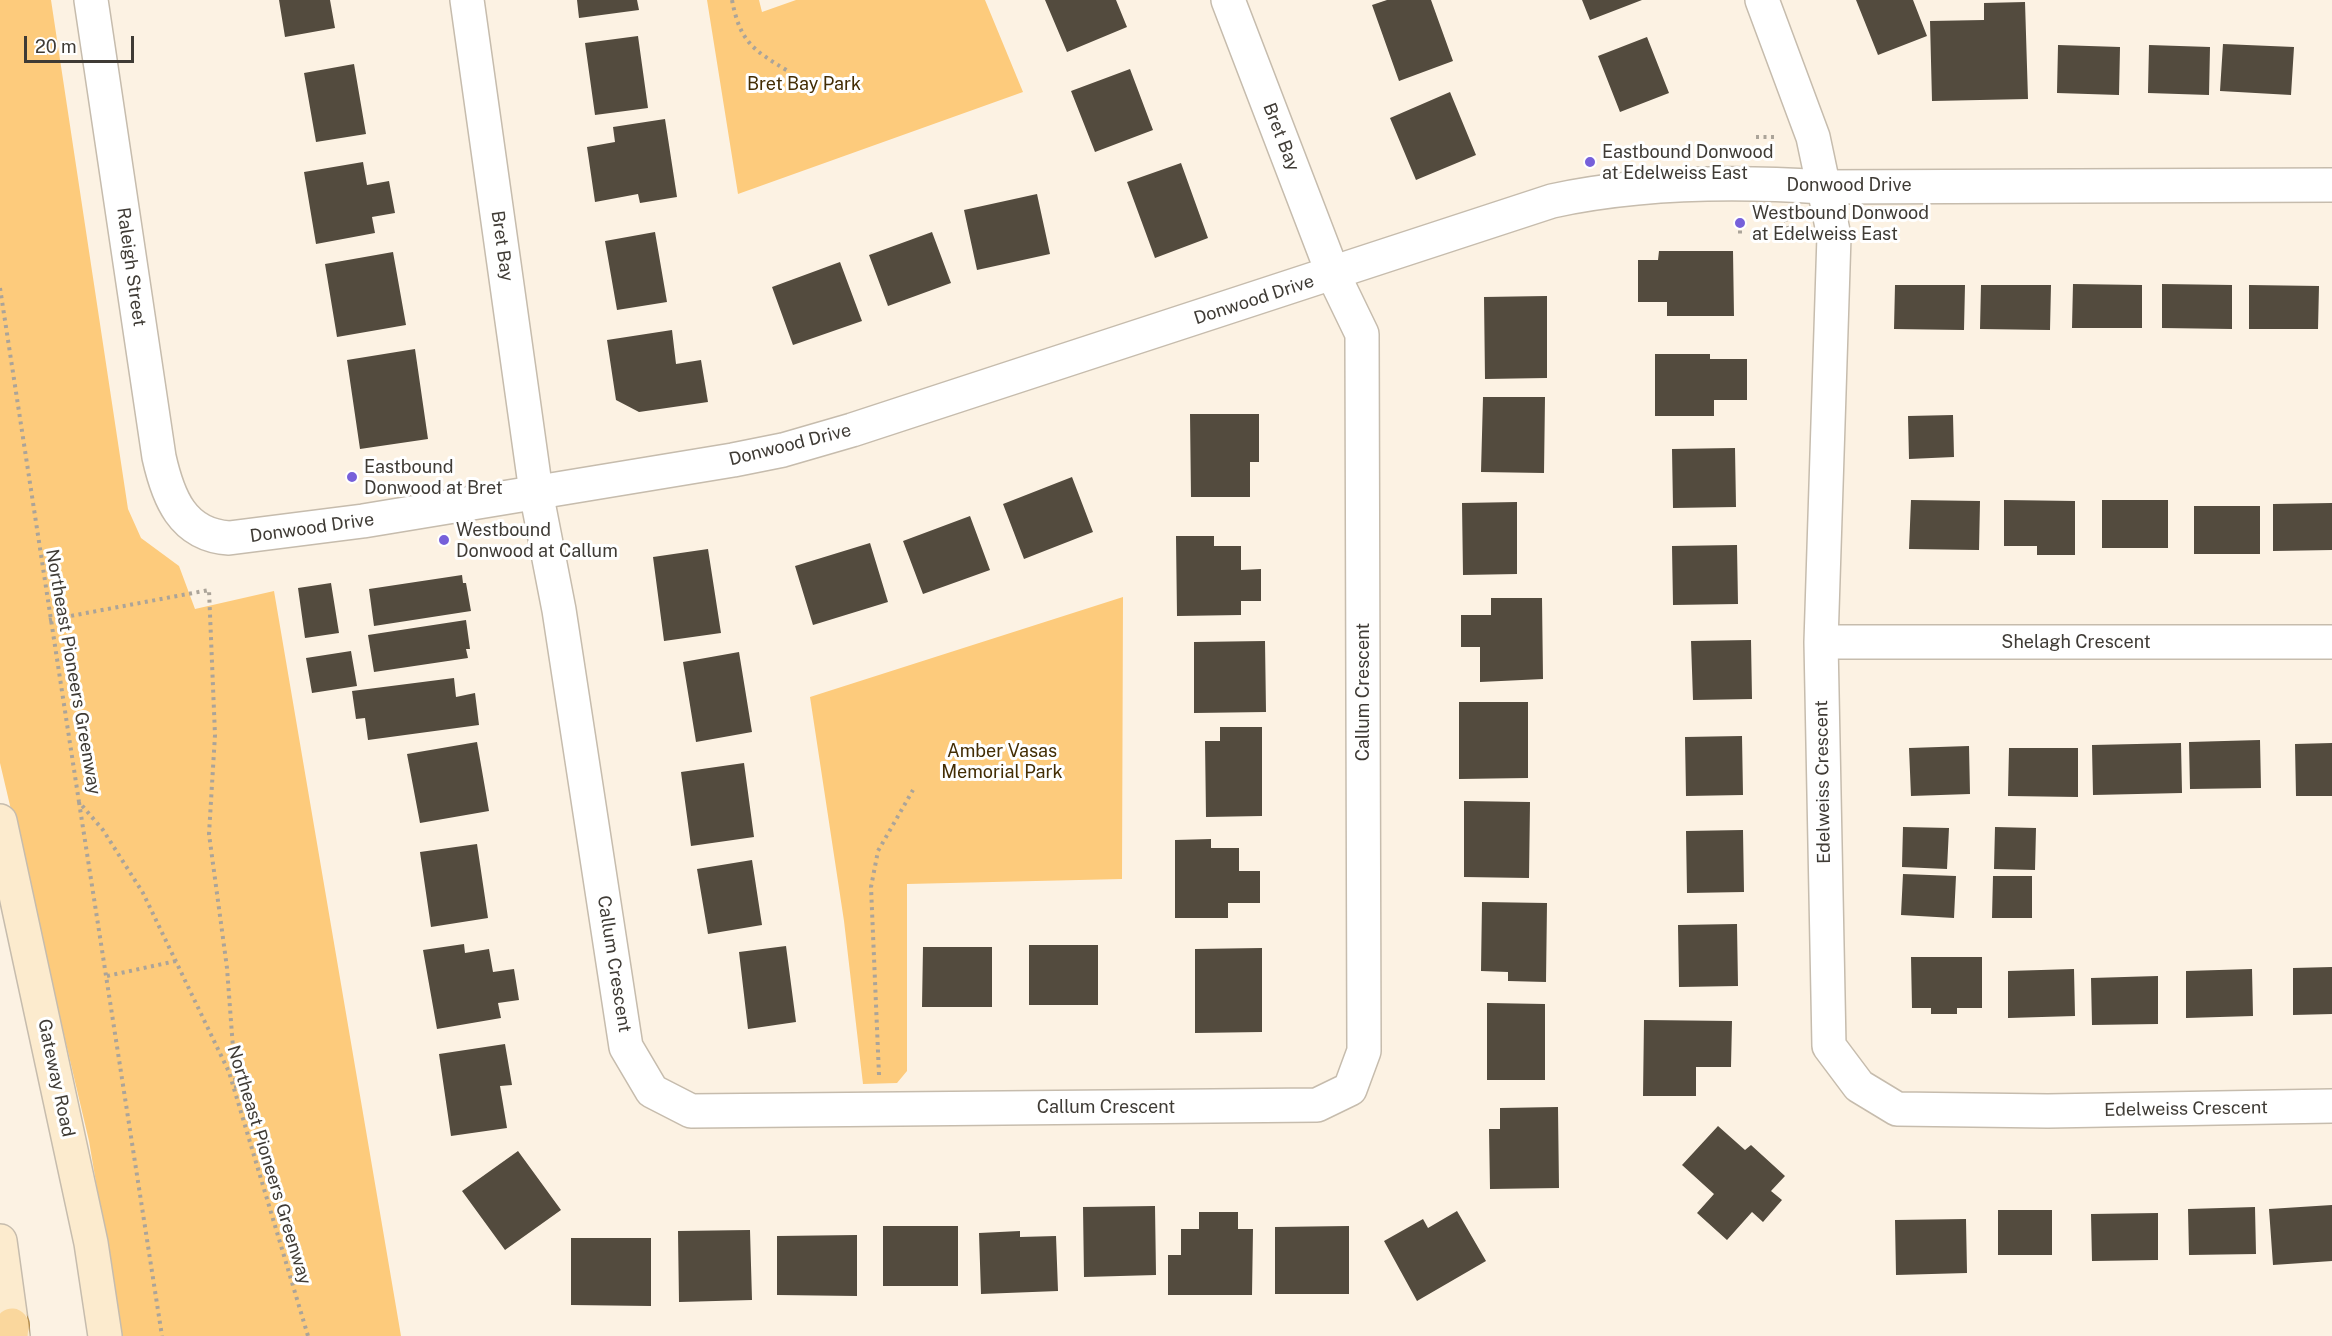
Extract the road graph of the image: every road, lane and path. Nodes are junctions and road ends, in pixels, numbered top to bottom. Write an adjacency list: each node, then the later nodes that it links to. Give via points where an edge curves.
1 (91, 0): 14 (street, Raleigh Street, via 159,457 175,508)
2 (467, 0): 13 (street, Bret Bay)
3 (732, 0): 6 (path, via 736,21 753,49)
4 (1228, 0): 11 (street, Bret Bay)
5 (1762, 0): 8 (street, Edelweiss Crescent, via 1813,137)
6 (788, 71)
7 (2332, 185): 8 (street, Donwood Drive)
8 (1822, 187): 11 (street, Donwood Drive, via 1774,184 1604,190 1552,201); 16 (street, Edelweiss Crescent, via 1834,236)
9 (1740, 223): 10 (path)
10 (1740, 236)
11 (1333, 274): 13 (street, Donwood Drive, via 783,450); 25 (street, Callum Crescent, via 1362,334 1364,1051 1350,1089 1317,1106)
12 (0, 288): 15 (path, Northeast Pioneers Greenway)
13 (536, 492): 14 (street, Donwood Drive, via 244,538 216,537); 25 (street, Callum Crescent, via 561,622 626,1047 652,1091 691,1111)
14 (192, 525)
15 (49, 620): 19 (path, Northeast Pioneers Greenway); 23 (path, via 209,590 214,735 209,834 227,968)
16 (1821, 642): 17 (street, Shelagh Crescent); 24 (street, Edelweiss Crescent, via 1829,1046 1859,1086 1897,1109 2048,1111)
17 (2332, 642)
18 (913, 790): 25 (path, via 878,851 871,887)
19 (79, 801): 21 (path, Northeast Pioneers Greenway, via 103,830 143,893); 22 (path)
20 (0, 821): 28 (main road, Gateway Road, via 90,1243)
21 (176, 961): 22 (path); 23 (path, Northeast Pioneers Greenway, via 212,1032)
22 (107, 976): 29 (path)
23 (236, 1095): 30 (path, Northeast Pioneers Greenway)
24 (2332, 1106)
25 (880, 1109)
26 (0, 1241): 27 (main road)
27 (12, 1333)
28 (105, 1336)
29 (162, 1336)
30 (308, 1336)

